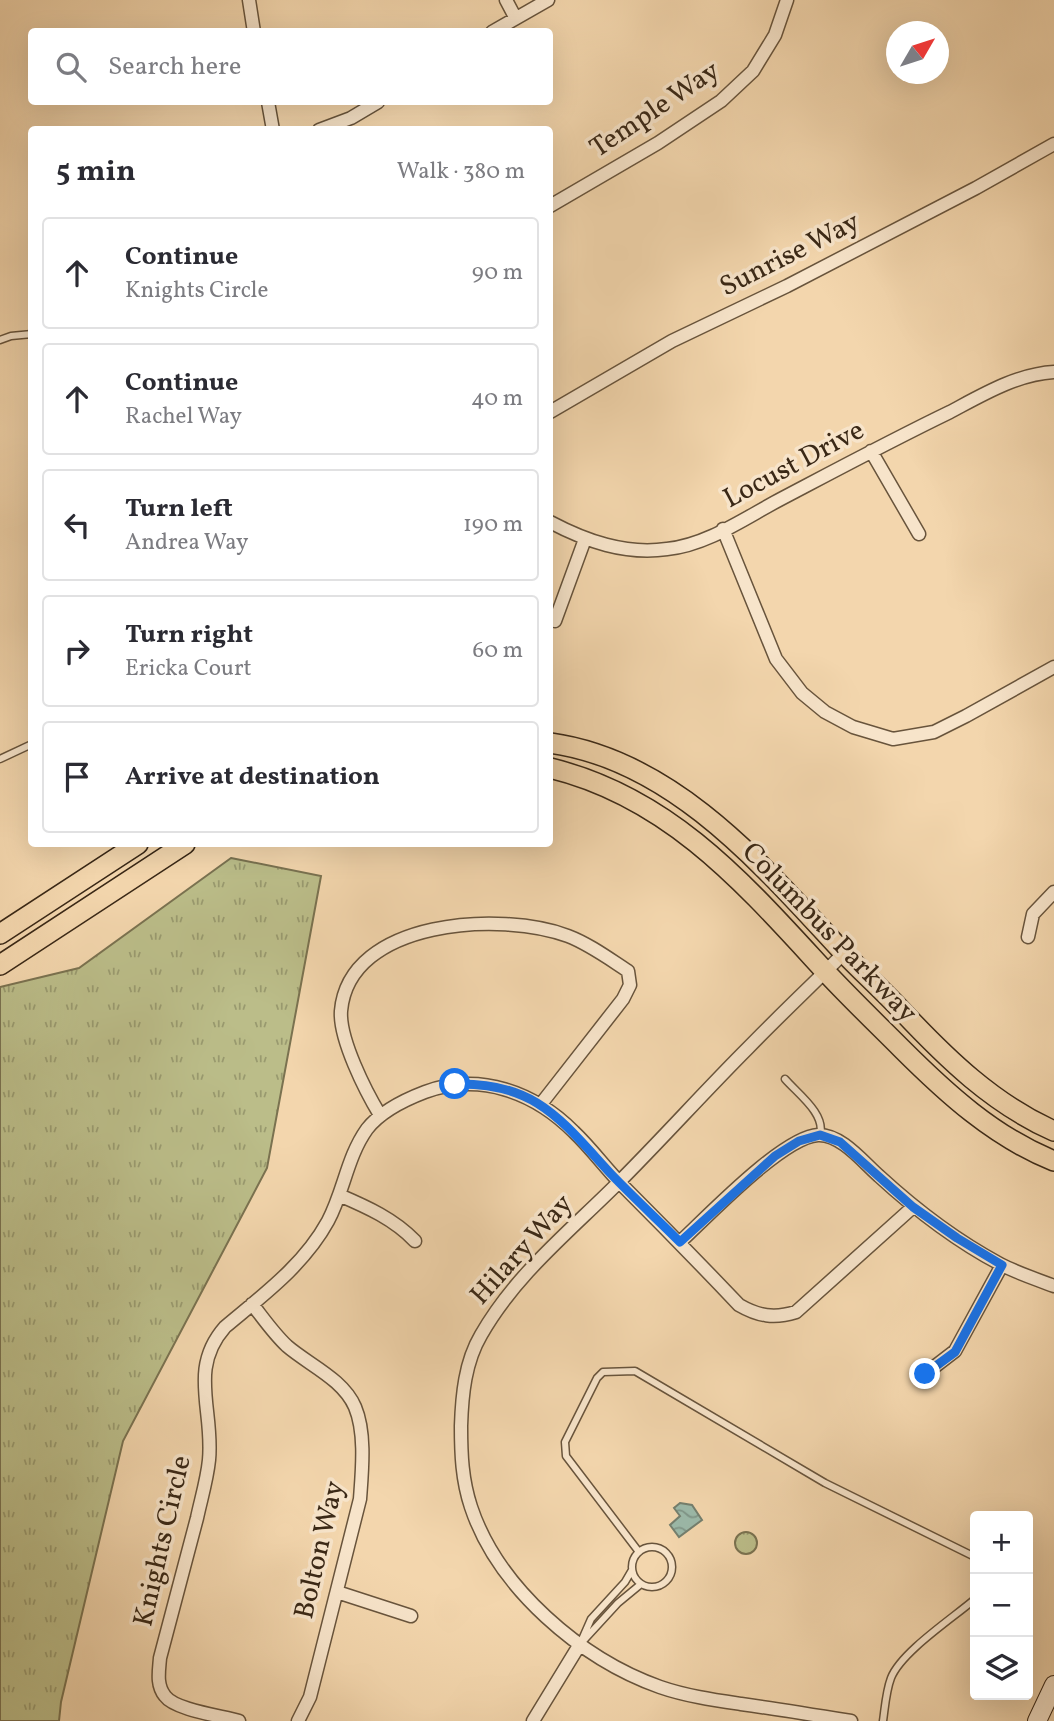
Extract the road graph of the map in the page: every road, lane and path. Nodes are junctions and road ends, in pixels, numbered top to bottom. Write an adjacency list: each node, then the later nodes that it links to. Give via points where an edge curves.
1 (248, 0): 6 (street)
2 (506, 0): 5 (street)
3 (548, 0): 5 (street)
4 (787, 0): 13 (street, Temple Way, via 775,35 753,71 721,101 658,144)
5 (515, 17): 7 (street)
6 (253, 28)
7 (498, 28)
8 (269, 105): 10 (street)
9 (373, 105): 11 (street)
10 (272, 126)
11 (330, 126)
12 (1054, 144): 17 (street, Sunrise Way, via 788,286 672,341)
13 (553, 204)
14 (28, 334): 15 (lane)
15 (0, 340)
16 (1054, 372): 18 (street, Locust Drive, via 994,390)
17 (553, 410)
18 (871, 451): 20 (street, Locust Drive); 21 (street)
19 (553, 523): 22 (street, Locust Drive)
20 (723, 529): 22 (street, Locust Drive, via 667,550 608,547); 24 (street, via 776,659 802,693 853,727 893,739 934,732)
21 (919, 534)
22 (585, 539): 23 (street)
23 (555, 621)
24 (1054, 667)
25 (553, 744): 34 (main road, Columbus Parkway, via 609,759 686,800 773,877)
26 (28, 746): 27 (lane)
27 (0, 759)
28 (553, 769): 36 (main road, Columbus Parkway, via 581,776 677,826 725,866)
29 (133, 847): 32 (main road)
30 (180, 847): 35 (main road)
31 (1054, 892): 33 (street, via 1033,914)
32 (0, 934)
33 (1028, 937)
34 (844, 953): 36 (street, Hilary Way); 40 (main road, Columbus Parkway, via 977,1084)
35 (0, 965)
36 (825, 972): 42 (main road, Columbus Parkway, via 941,1088 1030,1151); 43 (street, Hilary Way)
37 (785, 1079): 41 (lane, via 818,1116)
38 (541, 1104): 39 (street, Knights Circle, via 498,1087 455,1084 411,1097); 39 (street, via 623,999 630,985 628,971 567,936 505,923 473,924 441,928 389,945 371,956 347,988 341,1012 346,1042); 43 (street, Knights Circle, via 575,1132)
39 (380, 1115): 44 (street, Knights Circle, via 355,1147)
40 (1054, 1131)
41 (820, 1135): 45 (street, via 840,1142); 47 (street, via 775,1156)
42 (1054, 1161)
43 (619, 1182): 47 (street, Knights Circle); 59 (street, Hilary Way, via 501,1303 479,1338 462,1400 463,1474 484,1537 528,1598)
44 (339, 1195): 46 (street, via 388,1219); 50 (street, Knights Circle, via 304,1258)
45 (913, 1207): 47 (street, Knights Circle, via 812,1300 784,1316 760,1315 739,1305); 48 (street)
46 (415, 1241)
47 (680, 1242)
48 (1002, 1265): 49 (street); 51 (street, via 955,1352)
49 (1054, 1286)
50 (252, 1304): 56 (street, Bolton Way, via 283,1343 339,1385 355,1408 363,1466 360,1499); 61 (street, Knights Circle, via 225,1327 207,1355 209,1461 158,1676 165,1697 177,1705)
51 (925, 1374)
52 (639, 1552): 53 (lane, via 566,1456 565,1443 603,1372 635,1371 825,1483); 54 (lane); 55 (lane, via 649,1547 663,1550 672,1568 663,1584)
53 (970, 1555)
54 (632, 1570): 55 (lane); 59 (lane, via 591,1619)
55 (641, 1584): 59 (lane)
56 (337, 1592): 58 (street); 62 (street, Bolton Way, via 310,1697)
57 (970, 1604): 65 (lane, via 897,1666)
58 (411, 1616)
59 (580, 1644): 63 (street); 64 (street, Hilary Way, via 630,1675 663,1688)
60 (1054, 1685): 66 (street)
61 (239, 1721)
62 (298, 1721)
63 (533, 1721)
64 (851, 1721)
65 (883, 1721)
66 (1037, 1721)

